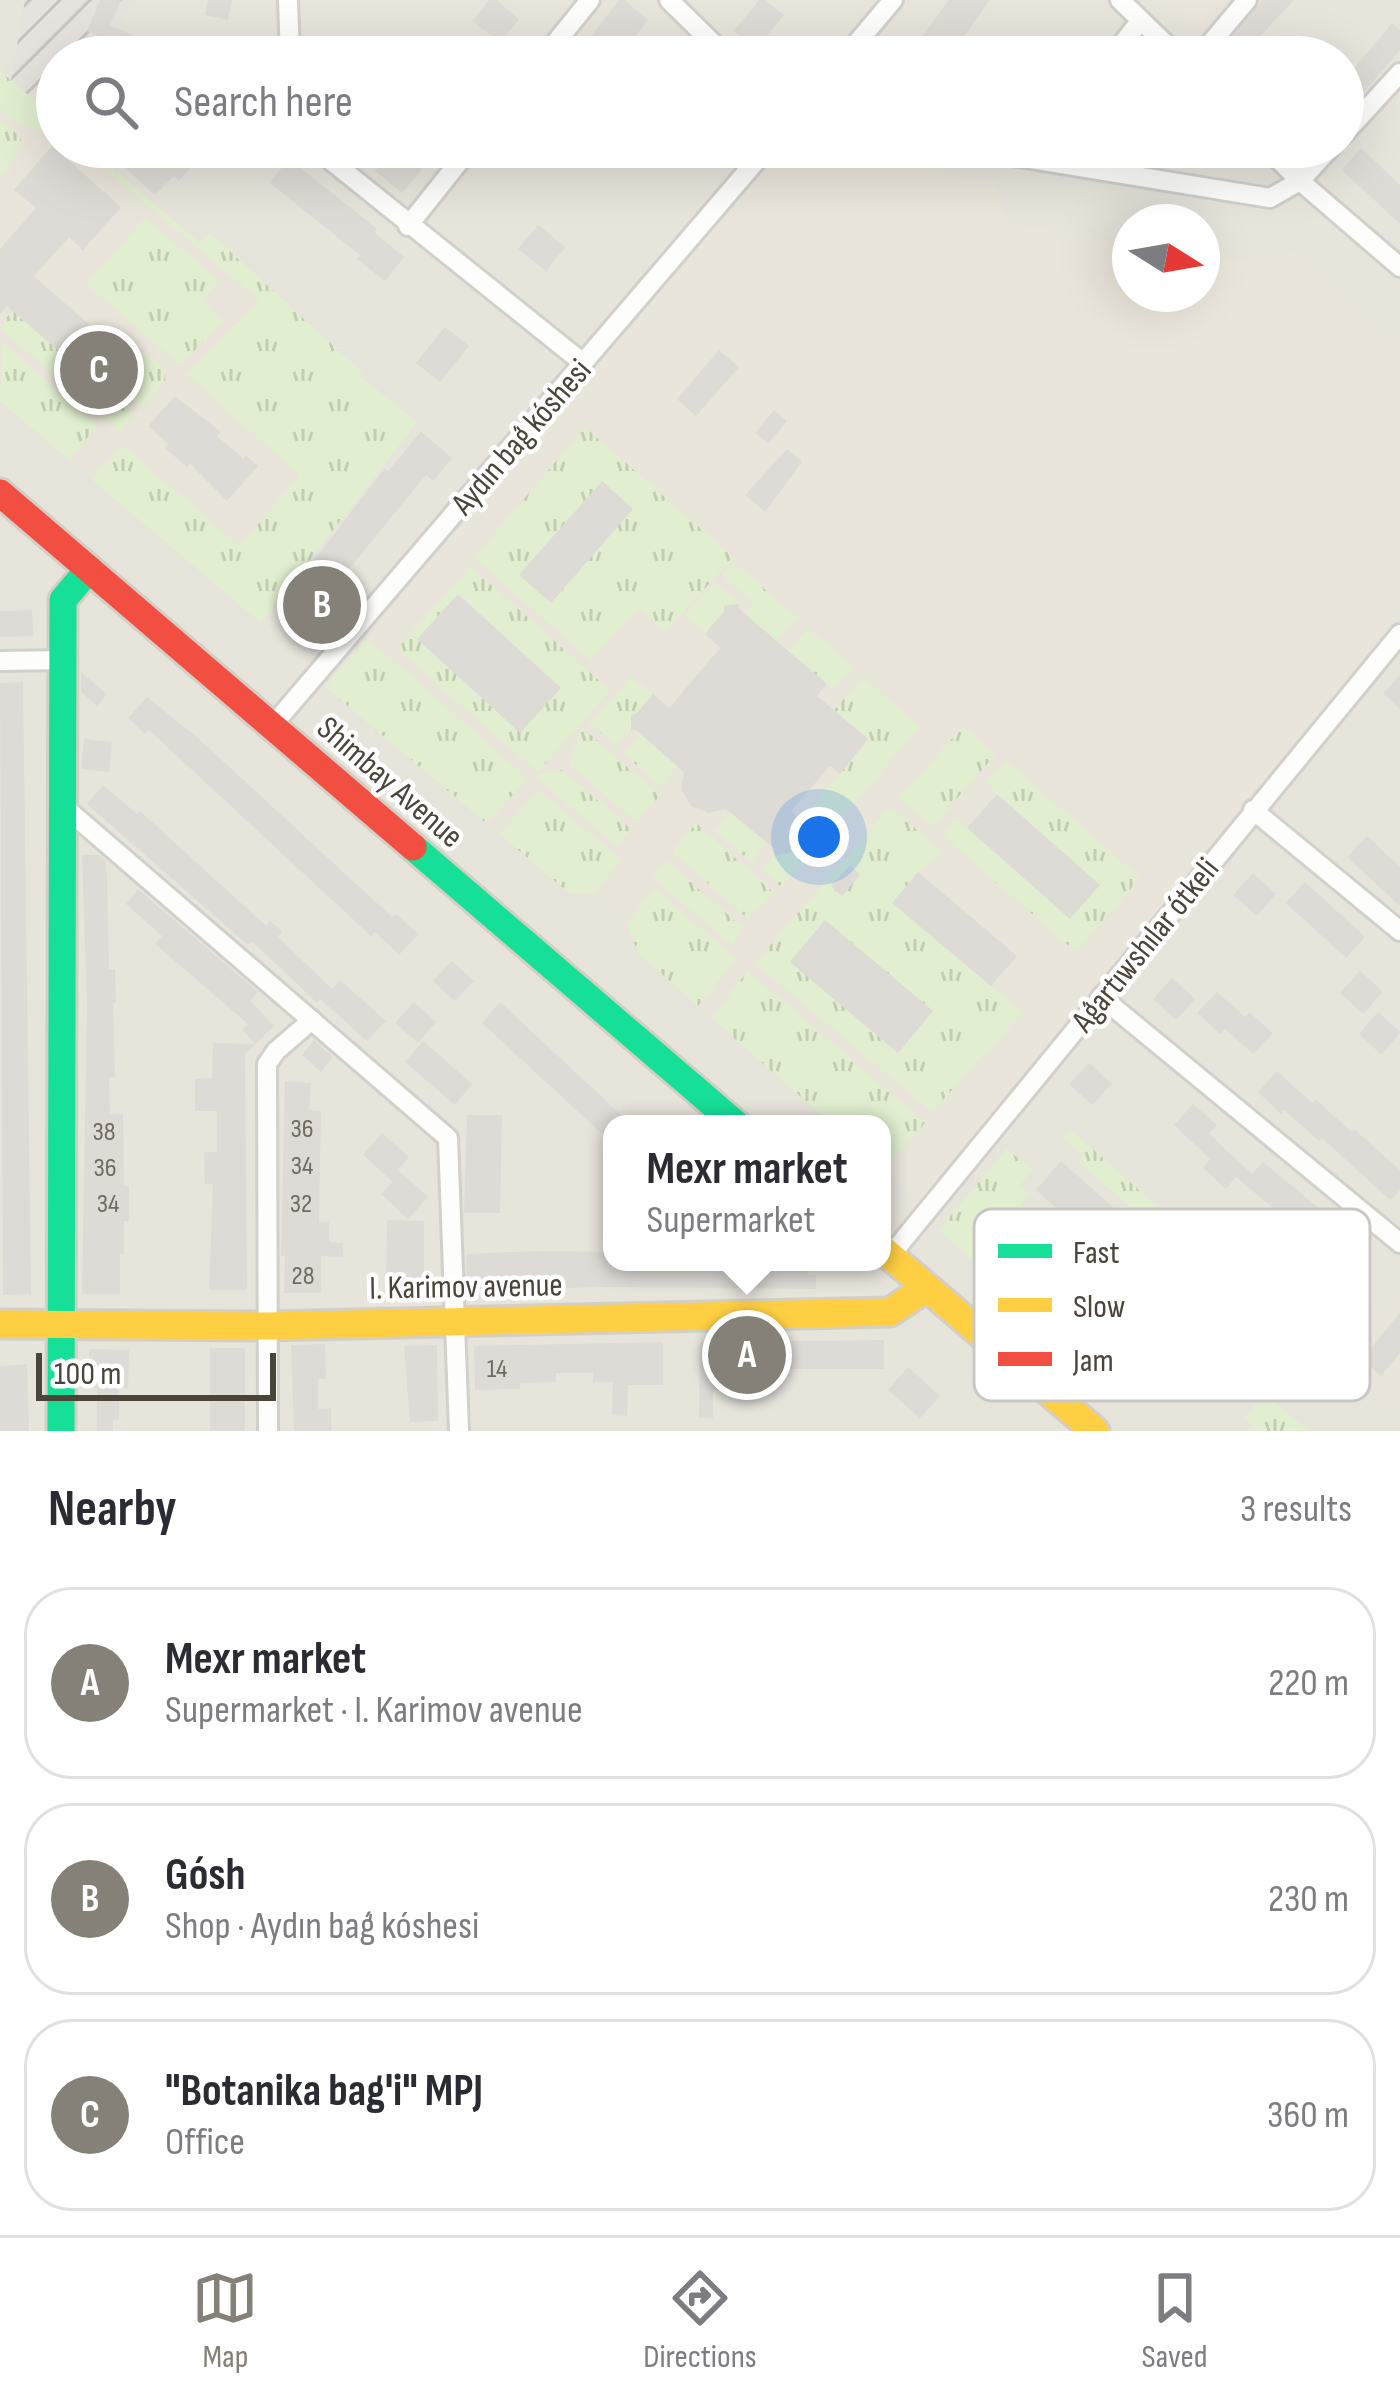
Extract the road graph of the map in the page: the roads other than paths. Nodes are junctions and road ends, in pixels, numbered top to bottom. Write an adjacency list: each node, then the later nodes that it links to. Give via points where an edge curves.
1 (288, 0): 8 (street)
2 (590, 0): 9 (street)
3 (668, 0): 10 (street)
4 (893, 0): 11 (street)
5 (1120, 0): 7 (street)
6 (1247, 0): 14 (street)
7 (1141, 20): 12 (street); 13 (street)
8 (289, 36)
9 (561, 36)
10 (705, 36)
11 (862, 36)
12 (1128, 36)
13 (1157, 36)
14 (1217, 36)
15 (1400, 73): 16 (street)
16 (1364, 112)
17 (339, 168): 24 (street)
18 (454, 168): 24 (street)
19 (749, 168): 26 (street, Aydın baǵ kóshesi)
20 (1115, 168): 23 (street, via 1270,198)
21 (1286, 168): 23 (street)
22 (1312, 168): 23 (street)
23 (1300, 182): 25 (street)
24 (408, 226): 26 (street)
25 (1400, 267)
26 (583, 363): 32 (street, Aydın baǵ kóshesi)
27 (0, 493): 28 (street, Shimbay Avenue)
28 (88, 569): 30 (street, via 63,600); 32 (street, Shimbay Avenue)
29 (1399, 636): 34 (street, Aǵartıwshılar ótkeli)
30 (63, 660): 31 (street); 33 (street)
31 (0, 661)
32 (272, 726): 38 (street, Shimbay Avenue)
33 (62, 805): 37 (street); 47 (street)
34 (1253, 810): 35 (street); 36 (street, Aǵartıwshılar ótkeli)
35 (1400, 931)
36 (1101, 997): 39 (street); 42 (street, Aǵartıwshılar ótkeli)
37 (312, 1020): 45 (street, via 448,1138); 48 (street, via 267,1064)
38 (726, 1115)
39 (1359, 1209)
40 (1370, 1218): 41 (street)
41 (1400, 1243)
42 (891, 1247)
43 (891, 1257): 44 (street)
44 (926, 1288): 45 (street, I. Karimov avenue, via 890,1312); 49 (street)
45 (456, 1321): 48 (street, I. Karimov avenue); 53 (street)
46 (0, 1324): 47 (street, I. Karimov avenue)
47 (60, 1324): 48 (street, I. Karimov avenue); 51 (street)
48 (267, 1326): 52 (street)
49 (974, 1329)
50 (1060, 1401): 54 (street)
51 (61, 1431)
52 (268, 1431)
53 (458, 1431)
54 (1095, 1431)

